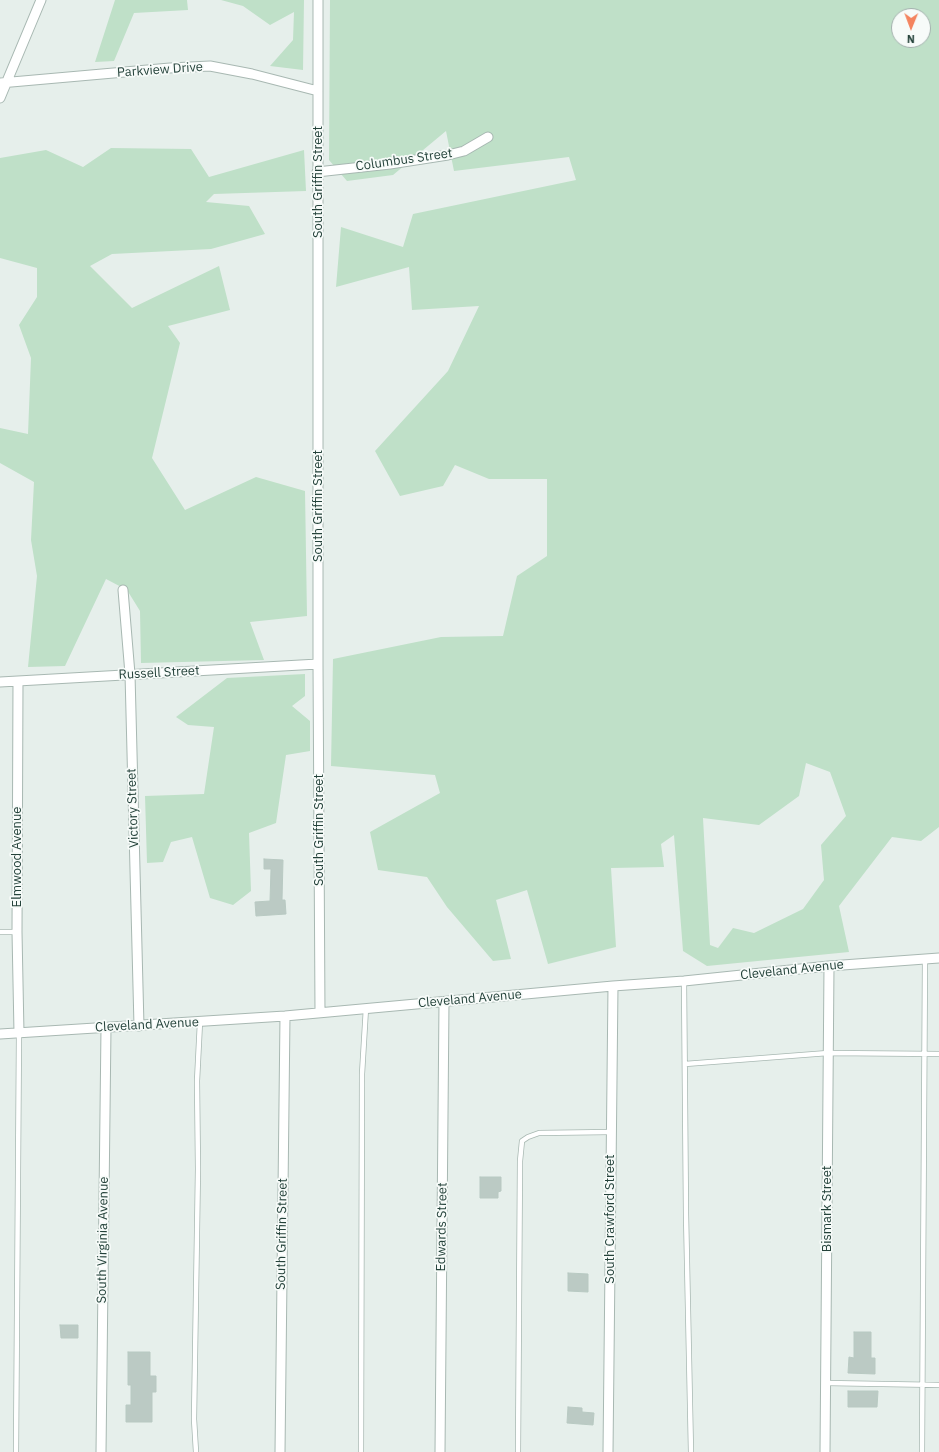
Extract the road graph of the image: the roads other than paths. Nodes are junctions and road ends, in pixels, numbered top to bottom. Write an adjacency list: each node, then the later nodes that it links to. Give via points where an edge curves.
1 (40, 0): 3 (street)
2 (318, 0): 4 (street, South Griffin Street)
3 (4, 82): 4 (street, Parkview Drive, via 210,66); 5 (street)
4 (318, 91): 7 (street, South Griffin Street)
5 (0, 98)
6 (488, 137): 7 (street, Columbus Street, via 464,151 448,155)
7 (317, 172): 9 (street, South Griffin Street)
8 (123, 590): 10 (street, Victory Street)
9 (318, 664): 10 (street, Russell Street); 22 (street, South Griffin Street)
10 (130, 674): 11 (street, Russell Street); 25 (street, Victory Street)
11 (18, 681): 12 (street, Russell Street); 14 (street, Elmwood Avenue)
12 (0, 682)
13 (0, 932): 14 (lane)
14 (17, 932): 27 (street, Elmwood Avenue)
15 (939, 958): 16 (street, Cleveland Avenue)
16 (925, 959): 17 (street, Cleveland Avenue); 30 (lane)
17 (829, 966): 18 (street, Cleveland Avenue); 29 (street, Bismark Street)
18 (684, 981): 19 (street, Cleveland Avenue); 32 (lane)
19 (613, 986): 20 (street, Cleveland Avenue); 33 (street, South Crawford Street)
20 (444, 1002): 21 (street, Cleveland Avenue); 42 (street, Edwards Street)
21 (366, 1008): 22 (street, Cleveland Avenue); 41 (lane, via 362,1074)
22 (320, 1012): 23 (street, Cleveland Avenue)
23 (285, 1016): 24 (street, Cleveland Avenue); 40 (street, South Griffin Street)
24 (200, 1022): 25 (street, Cleveland Avenue); 39 (lane, via 197,1082 194,1411)
25 (139, 1026): 26 (street, Cleveland Avenue)
26 (106, 1028): 27 (street, Cleveland Avenue); 38 (street, South Virginia Avenue)
27 (19, 1033): 28 (street, Cleveland Avenue); 37 (lane)
28 (0, 1034)
29 (828, 1053): 30 (lane); 32 (lane); 34 (street, Bismark Street)
30 (924, 1054): 31 (lane); 35 (lane)
31 (939, 1054)
32 (685, 1064): 45 (lane)
33 (611, 1132): 43 (lane, via 539,1133 522,1141); 44 (street, South Crawford Street)
34 (826, 1383): 35 (lane); 46 (street, Bismark Street)
35 (923, 1385): 36 (lane); 47 (lane)
36 (939, 1385)
37 (16, 1452)
38 (101, 1452)
39 (196, 1452)
40 (280, 1452)
41 (361, 1452)
42 (440, 1452)
43 (518, 1452)
44 (608, 1452)
45 (691, 1452)
46 (825, 1452)
47 (922, 1452)

